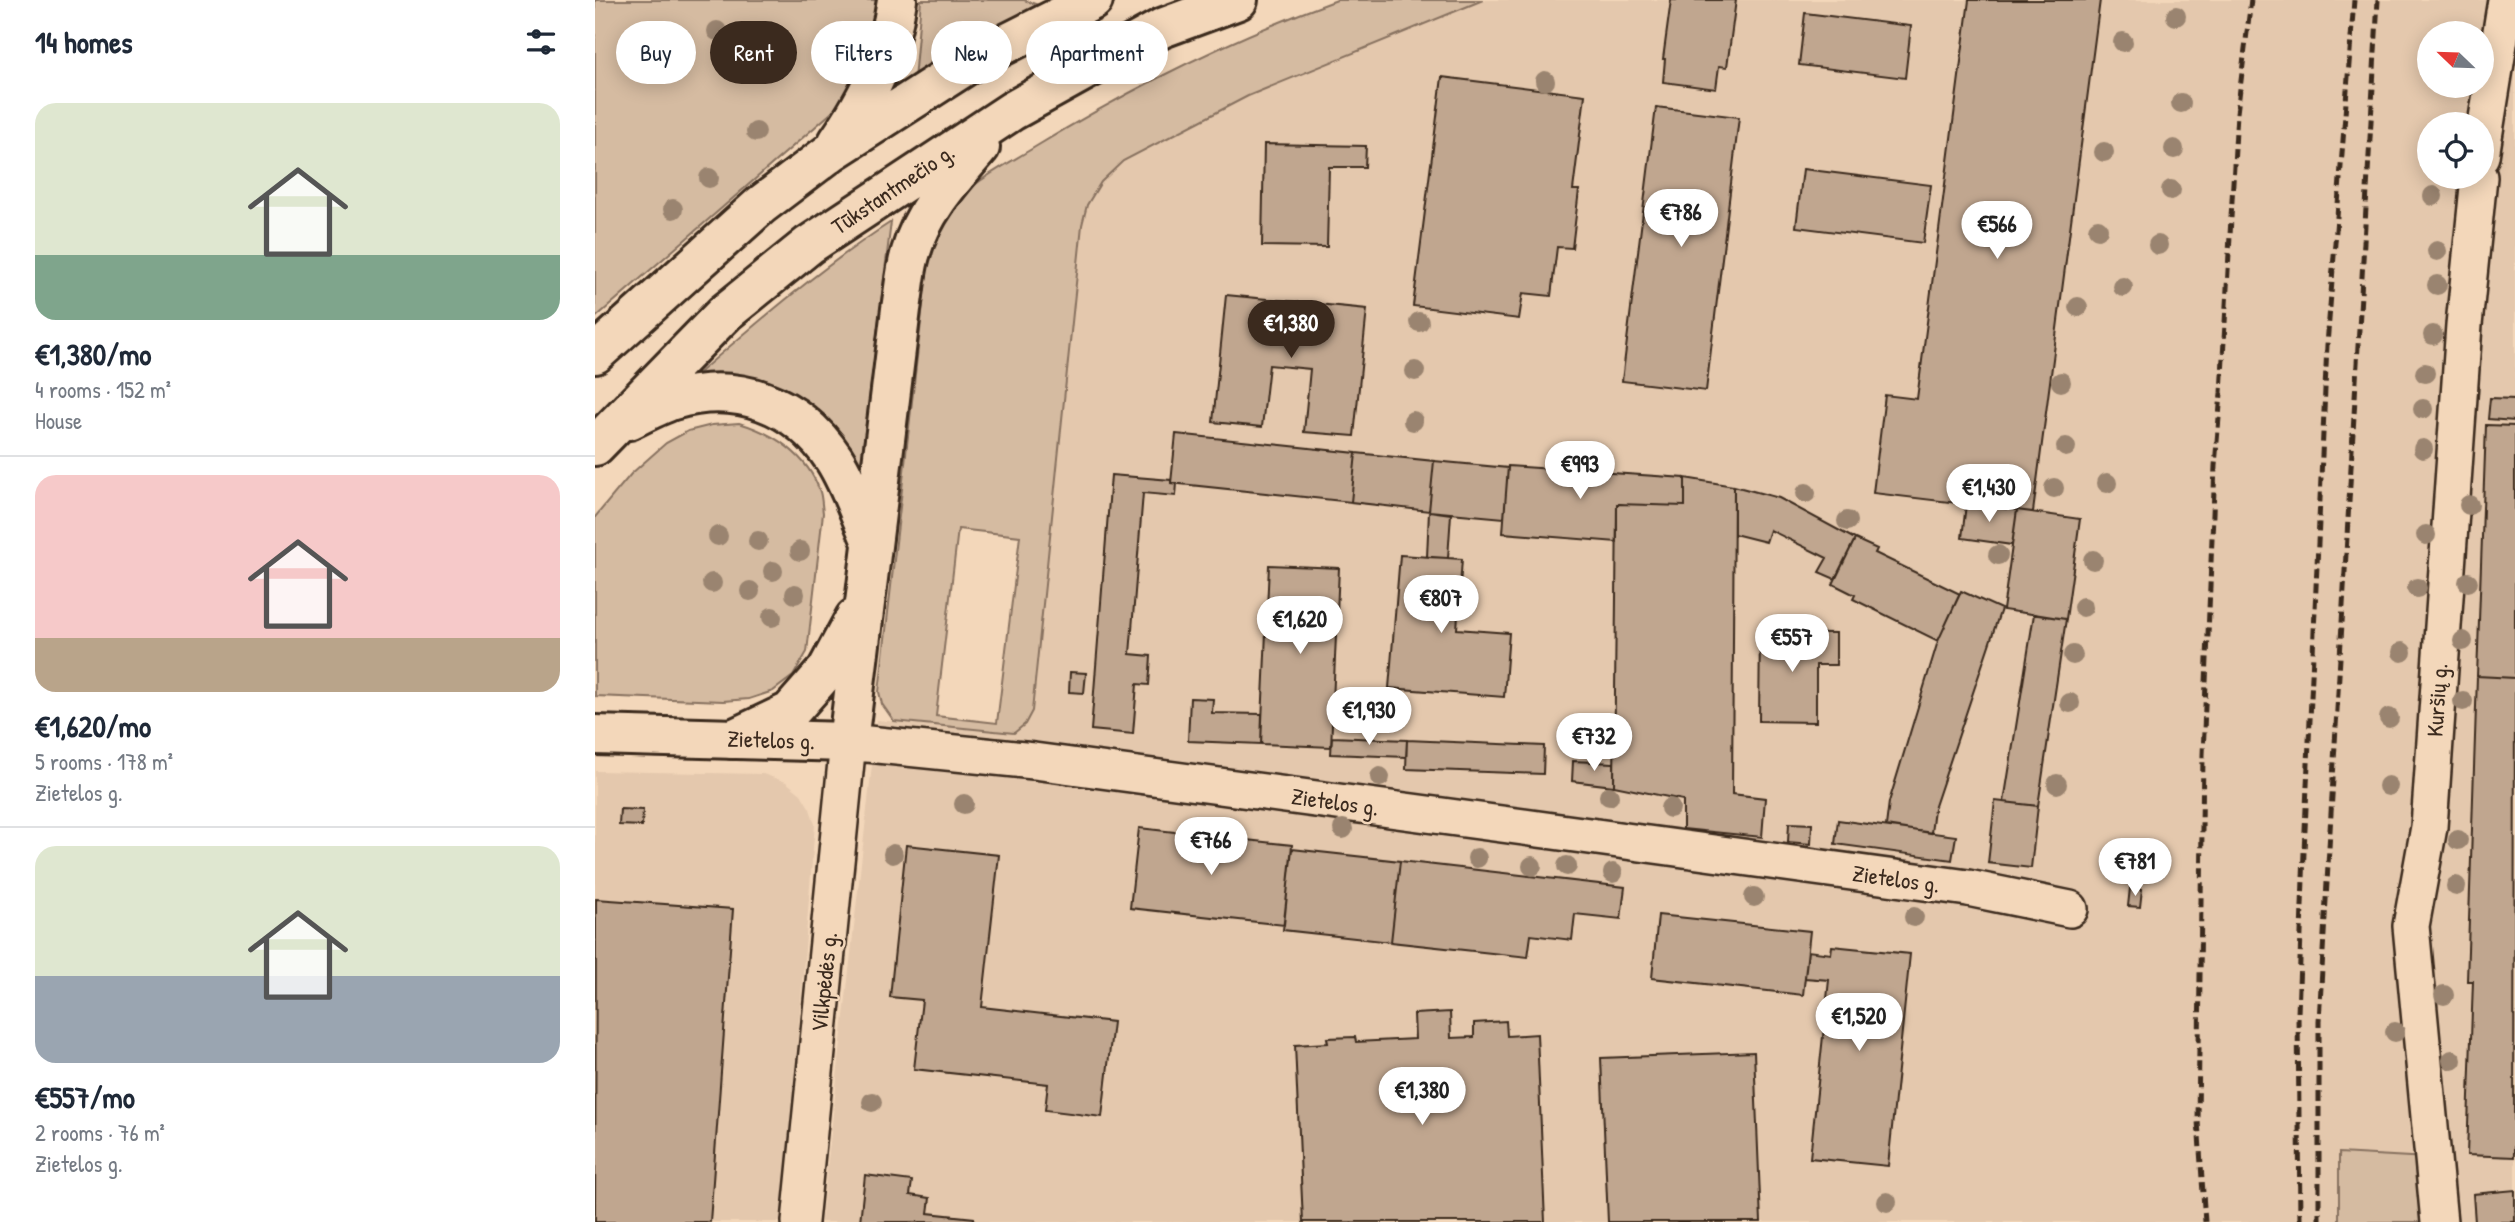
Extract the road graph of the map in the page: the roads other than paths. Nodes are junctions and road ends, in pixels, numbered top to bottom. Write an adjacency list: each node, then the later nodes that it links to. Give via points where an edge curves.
1 (897, 0): 7 (main road, via 881,68)
2 (1093, 0): 7 (main road, via 976,59)
3 (1238, 0): 5 (main road, Tūkstantmečio g., via 1162,28)
4 (2506, 0): 6 (street)
5 (1011, 111): 10 (main road, Tūkstantmečio g., via 809,245 725,313); 11 (main road, via 948,183 925,216 910,255)
6 (2488, 112)
7 (831, 152): 9 (main road, via 761,205)
8 (2478, 189): 18 (street, Kuršių g., via 2429,827 2411,926)
9 (595, 354)
10 (603, 437): 11 (main road, via 673,400 736,393 761,398 798,422 833,458)
11 (872, 543): 12 (main road)
12 (865, 601): 14 (main road, via 827,670 790,712); 15 (main road)
13 (595, 735): 14 (main road, Zietelos g.)
14 (733, 738): 15 (main road, Zietelos g.)
15 (848, 742): 16 (street, Zietelos g., via 1034,761 1553,831 1968,888); 17 (street, Vilkpėdės g.)
16 (2070, 909)
17 (800, 1222)
18 (2439, 1222)

